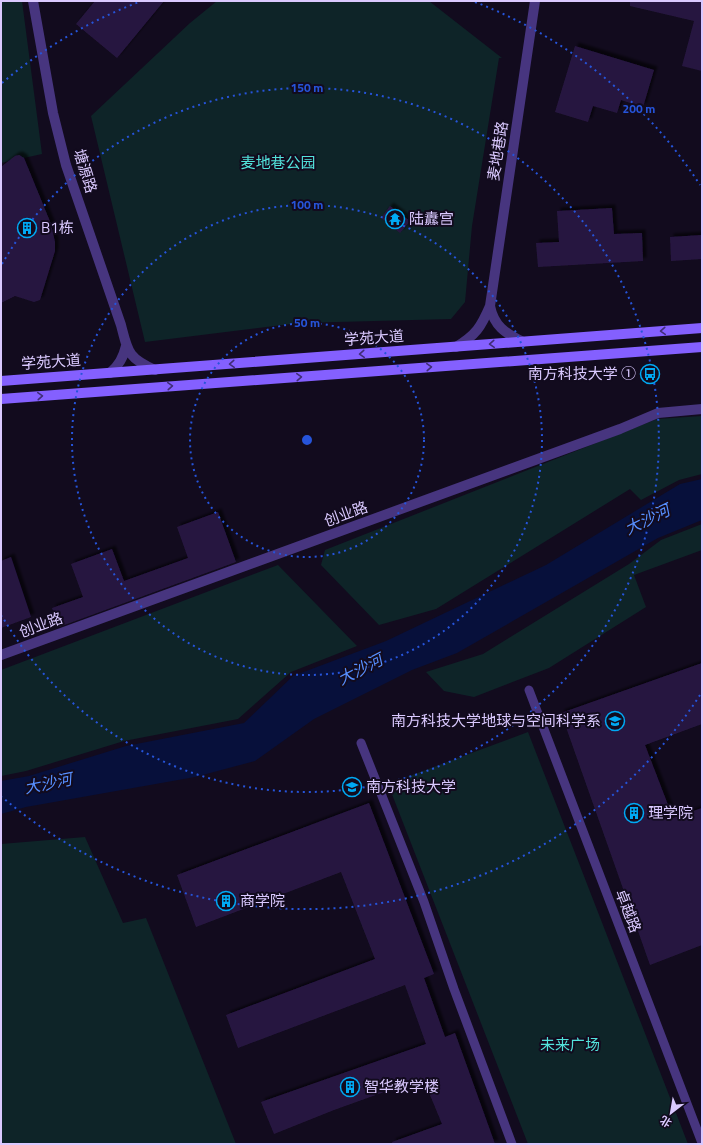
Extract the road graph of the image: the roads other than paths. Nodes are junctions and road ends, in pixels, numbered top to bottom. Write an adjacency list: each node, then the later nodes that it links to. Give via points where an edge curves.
1 (33, 1): 6 (street, 塘源路, via 53,113 66,165)
2 (535, 1): 3 (street, 麦地巷路)
3 (490, 306): 5 (street, via 492,317 499,326); 7 (street, 麦地巷路, via 477,331)
4 (702, 328): 5 (main road, 学苑大道, one-way to 5)
5 (524, 342): 7 (main road, 学苑大道, one-way to 7)
6 (126, 346): 9 (street, 塘源路, via 136,360); 10 (street, via 121,361)
7 (456, 347): 9 (main road, 学苑大道, one-way to 9)
8 (702, 347): 12 (main road, one-way to 8)
9 (155, 370): 10 (main road, 学苑大道)
10 (110, 373): 11 (main road, 学苑大道)
11 (1, 381)
12 (1, 399)
13 (702, 409): 14 (street, 创业路, via 658,413)
14 (1, 655)
15 (529, 690): 17 (street, 卓越路)
16 (361, 743): 18 (street, via 424,902)
17 (702, 1143)
18 (512, 1144)

